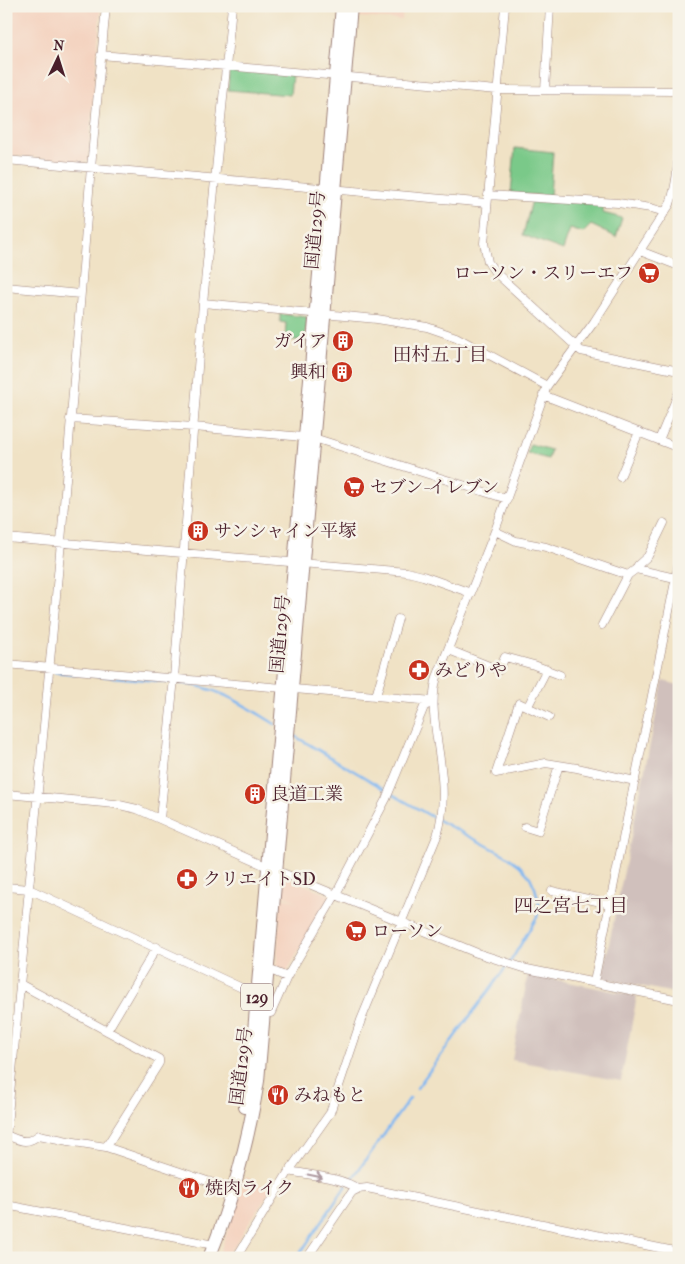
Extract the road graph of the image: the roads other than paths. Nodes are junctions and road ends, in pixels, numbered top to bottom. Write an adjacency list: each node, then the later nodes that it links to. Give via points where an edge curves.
1 (106, 6): 7 (street)
2 (232, 6): 8 (street)
3 (342, 6): 9 (highway, 国道129号 / 129)
4 (351, 6): 9 (highway, 国道129号 / 129)
5 (505, 6): 10 (street)
6 (550, 6): 11 (street)
7 (101, 55): 8 (street); 15 (street)
8 (227, 66): 9 (street); 16 (street)
9 (341, 76): 10 (street); 17 (highway, 国道129号 / 129)
10 (497, 90): 11 (street); 18 (street)
11 (545, 90): 12 (street)
12 (679, 91)
13 (679, 107): 19 (street, via 675,187)
14 (6, 160): 15 (street)
15 (91, 167): 16 (street); 23 (street)
16 (215, 178): 17 (street); 24 (street)
17 (331, 189): 18 (street); 25 (highway, 国道129号 / 129)
18 (487, 199): 19 (street, via 618,203); 26 (street, via 484,243 488,262 517,294)
19 (665, 212): 20 (street)
20 (640, 251): 21 (street); 26 (street)
21 (679, 266)
22 (6, 287): 23 (street)
23 (80, 294): 31 (street)
24 (203, 303): 25 (street); 32 (street)
25 (321, 314): 28 (street, via 377,318 427,327 456,337); 34 (highway, 国道129号 / 129)
26 (576, 347): 27 (street, via 580,351); 28 (street)
27 (679, 371)
28 (547, 386): 30 (street)
29 (679, 392): 35 (street)
30 (543, 395): 33 (street); 38 (street)
31 (70, 419): 32 (street); 42 (street)
32 (194, 427): 34 (street); 43 (street)
33 (640, 432): 35 (street); 37 (street)
34 (309, 437): 38 (street); 45 (highway, 国道129号 / 129)
35 (659, 440): 36 (street)
36 (679, 448)
37 (620, 477)
38 (507, 499): 40 (street)
39 (664, 523): 46 (street, via 648,556)
40 (495, 532): 47 (street); 49 (street)
41 (6, 538): 42 (street)
42 (61, 542): 43 (street); 54 (street)
43 (184, 554): 45 (street); 57 (street)
44 (679, 562): 48 (street)
45 (298, 564): 49 (street, via 407,572); 58 (highway, 国道129号 / 129)
46 (636, 569): 47 (street); 48 (street)
47 (628, 575): 51 (street)
48 (676, 578): 64 (street)
49 (471, 594): 52 (street)
50 (398, 619): 59 (street)
51 (602, 625)
52 (449, 650): 55 (street, via 499,670 505,657); 60 (street, via 437,677)
53 (6, 664): 54 (street)
54 (49, 668): 57 (street); 66 (street)
55 (547, 670): 56 (street); 61 (street)
56 (560, 675)
57 (174, 678): 58 (street); 67 (street)
58 (288, 688): 59 (street); 69 (highway, 国道129号 / 129)
59 (376, 696): 60 (street)
60 (433, 701): 73 (street, via 424,707 386,799); 75 (street, via 442,782 442,817)
61 (528, 706): 62 (street); 63 (street, via 519,703 496,773 546,763)
62 (549, 717)
63 (559, 765): 64 (street); 68 (street, via 538,831)
64 (635, 781): 74 (street)
65 (6, 794): 66 (street)
66 (38, 796): 67 (street, via 115,804); 71 (street)
67 (160, 819): 69 (street)
68 (526, 827)
69 (272, 869): 73 (street); 77 (highway, 国道129号 / 129); 81 (highway, 国道129号 / 129)
70 (6, 887): 71 (street)
71 (29, 889): 76 (street); 80 (street)
72 (552, 891): 74 (street)
73 (336, 894): 75 (street); 78 (street)
74 (610, 904): 79 (street)
75 (403, 921): 79 (street, via 514,965); 88 (street, via 361,1020 332,1108)
76 (157, 947): 81 (street); 85 (street)
77 (268, 969): 78 (street); 81 (highway, 国道129号 / 129)
78 (287, 977): 82 (street)
79 (594, 982): 83 (street)
80 (20, 984): 85 (street); 86 (street, via 14,1015)
81 (262, 991): 82 (street); 84 (highway, 国道129号 / 129); 90 (highway, 国道129号 / 129)
82 (281, 992): 84 (street, via 271,1014)
83 (679, 1000)
84 (265, 1013): 90 (highway, 国道129号 / 129, via 251,1123)
85 (107, 1031): 87 (street, via 159,1059 159,1063)
86 (6, 1136): 87 (street, via 26,1142 39,1135)
87 (106, 1146): 90 (street)
88 (289, 1171): 89 (street, one-way to 89); 96 (street)
89 (355, 1187): 93 (street); 97 (street)
90 (230, 1189): 92 (highway, 国道129号 / 129)
91 (6, 1205): 92 (street)
92 (210, 1244): 94 (highway, 国道129号 / 129); 95 (highway, 国道129号 / 129)
93 (679, 1252)
94 (200, 1258)
95 (209, 1258)
96 (236, 1258)
97 (307, 1258)

